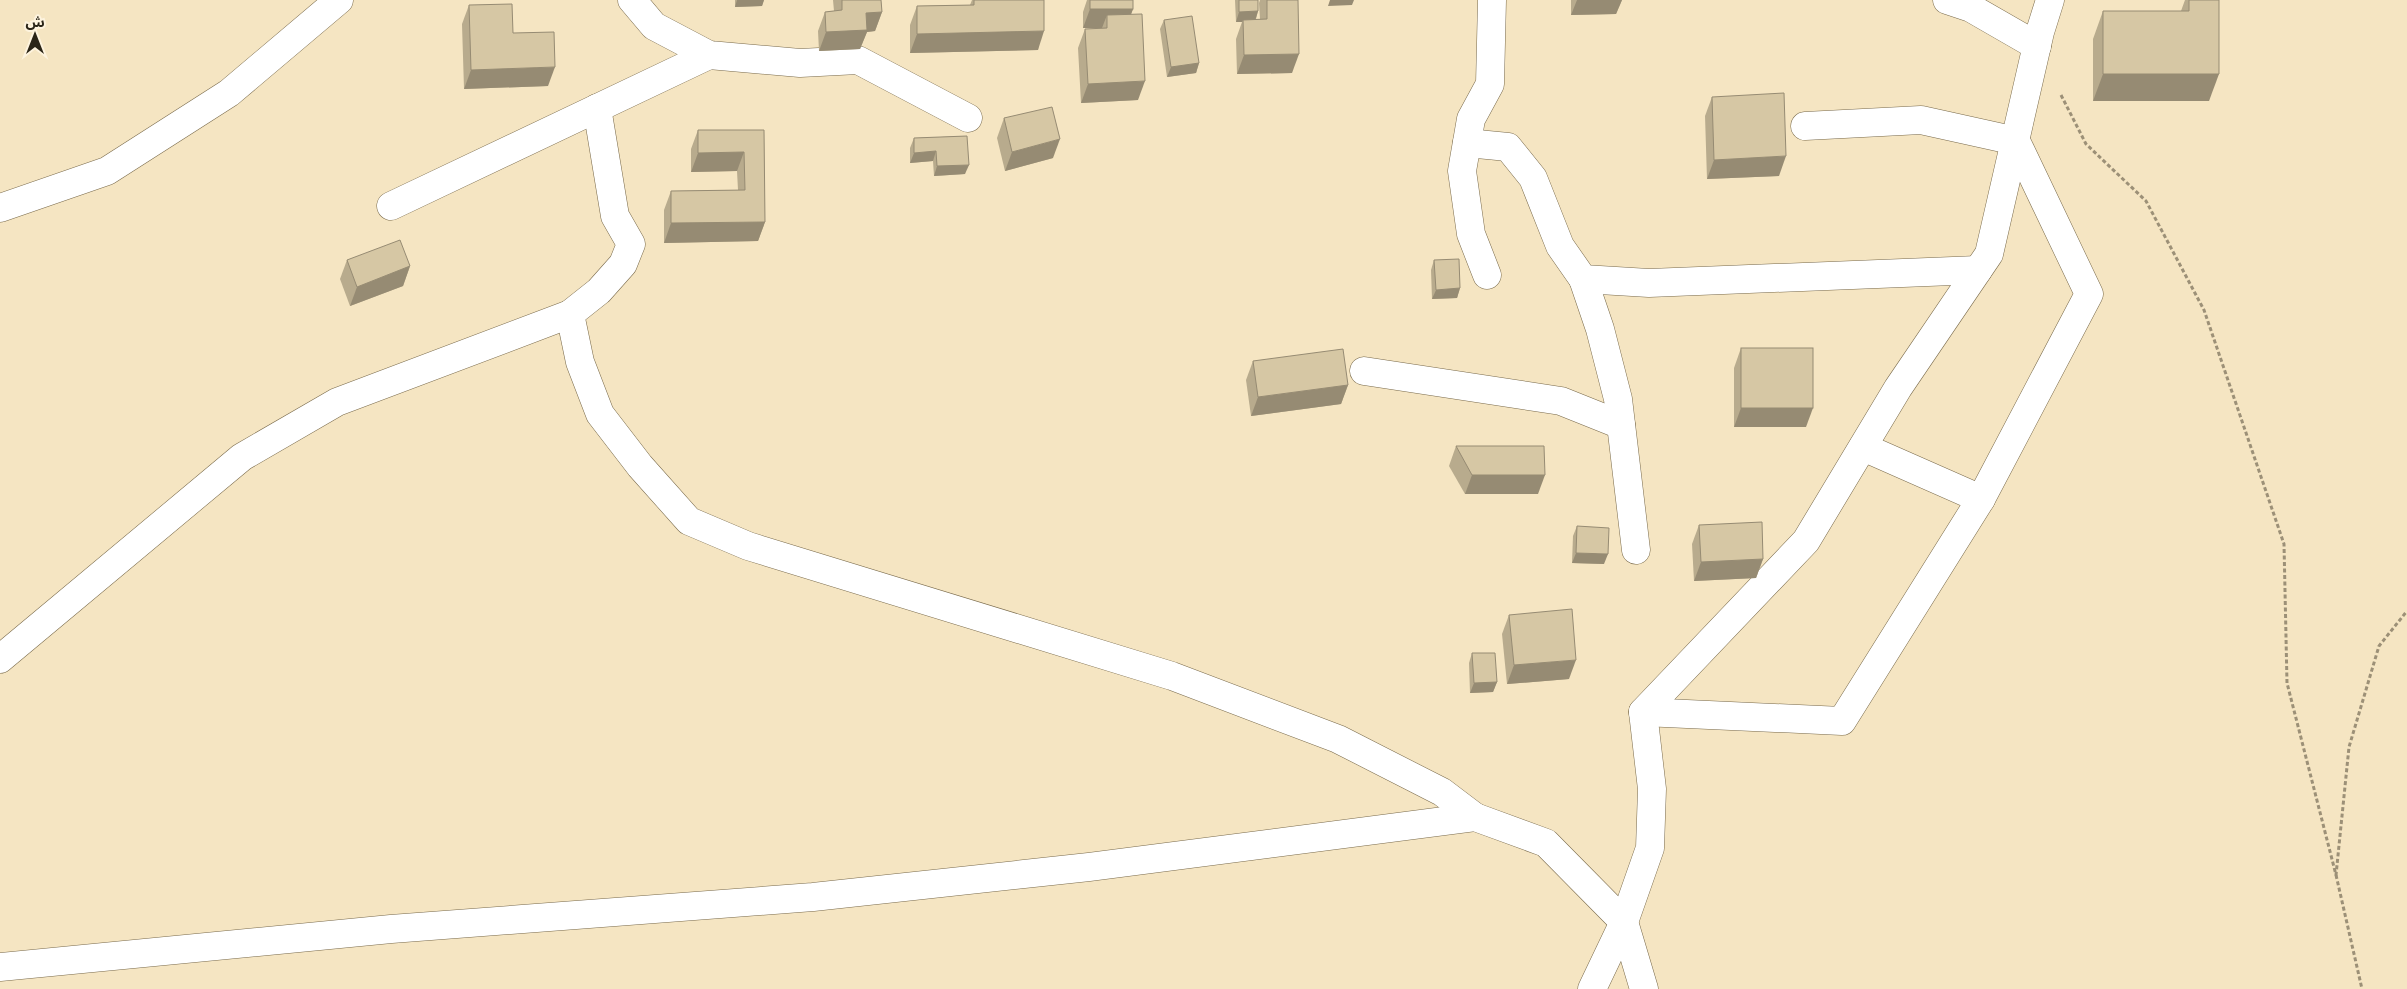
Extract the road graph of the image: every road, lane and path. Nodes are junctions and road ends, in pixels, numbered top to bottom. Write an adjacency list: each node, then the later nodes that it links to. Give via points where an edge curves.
1 (339, 0): 14 (street, via 229,93 107,171)
2 (632, 0): 7 (street, via 654,26)
3 (1492, 0): 12 (street, via 1490,84 1471,119)
4 (1947, 0): 6 (street, via 1970,8)
5 (2050, 0): 6 (street)
6 (2037, 46): 11 (street); 28 (path, via 2086,144 2146,201 2204,310 2284,544 2287,683)
7 (709, 55): 8 (street); 9 (street, via 800,63 858,60)
8 (597, 108): 13 (street); 18 (street, via 615,216 630,244 624,264 599,291)
9 (968, 118)
10 (1805, 126): 11 (street, via 1921,120)
11 (2016, 141): 15 (street, via 1989,254); 22 (street, via 2088,294)
12 (1467, 143): 16 (street, via 1462,171 1471,234); 17 (street, via 1508,147 1533,178 1560,246)
13 (391, 206)
14 (0, 208)
15 (1978, 270): 17 (street, via 1649,282); 21 (street, via 1898,388)
16 (1487, 275)
17 (1583, 279): 20 (street, via 1614,381)
18 (570, 314): 25 (street, via 338,402 242,458); 27 (street, via 580,362 600,414 640,466 689,521 748,546 1172,676 1292,721 1338,739 1442,792)
19 (1364, 371): 20 (street, via 1561,401)
20 (1621, 425): 23 (street)
21 (1863, 447): 22 (street); 26 (street, via 1806,541)
22 (1981, 499): 26 (street, via 1842,721)
23 (1636, 550)
24 (2407, 611): 28 (path, via 2378,646 2349,747)
25 (0, 660)
26 (1643, 712): 29 (street, via 1652,789 1650,848)
27 (1475, 817): 29 (street, via 1546,843); 30 (street, via 1089,867 813,897 391,929)
28 (2336, 875): 33 (path)
29 (1624, 922): 31 (street); 32 (street)
30 (0, 967)
31 (1592, 989)
32 (1644, 989)
33 (2362, 989)

